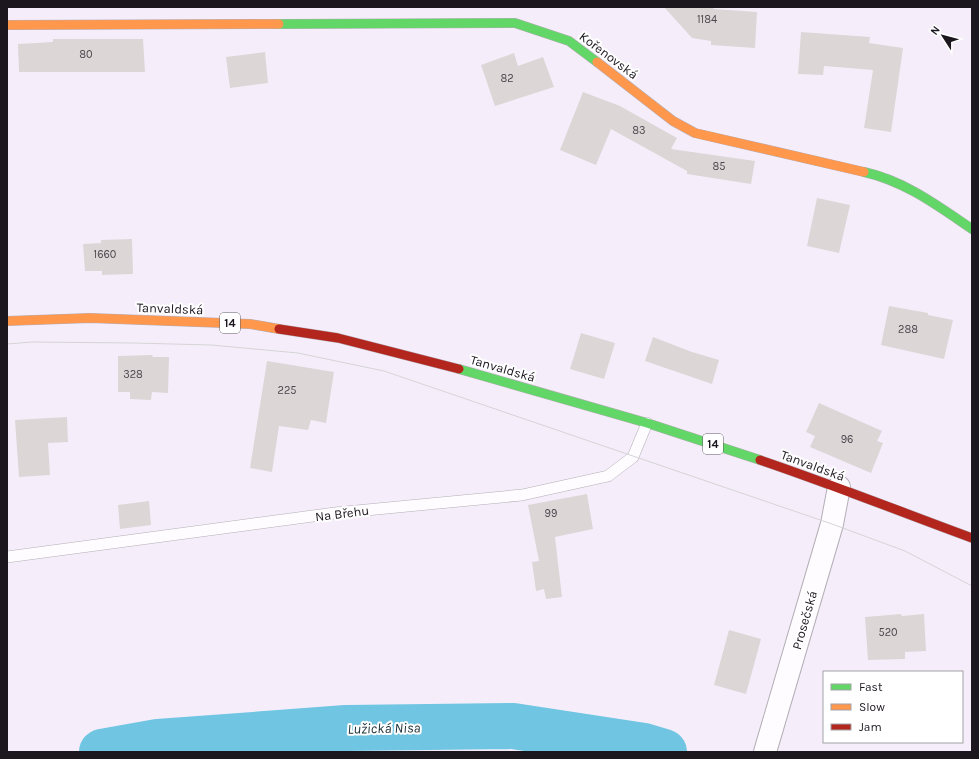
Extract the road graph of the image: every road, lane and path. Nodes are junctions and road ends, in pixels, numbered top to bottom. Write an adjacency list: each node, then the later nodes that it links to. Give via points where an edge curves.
1 (7, 24): 2 (street, Kořenovská, via 515,23 569,41 673,121 695,133 881,176 916,192)
2 (972, 229)
3 (7, 321): 4 (street, Tanvaldská / 14, via 98,318 250,324 295,330 338,338 448,366)
4 (647, 423): 5 (street, Tanvaldská / 14); 7 (lane, Na Břehu, via 634,457 608,476 529,493 336,514)
5 (839, 487): 6 (street, Tanvaldská / 14); 8 (street, Prosečská, via 832,524)
6 (972, 538)
7 (7, 557)
8 (765, 752)

